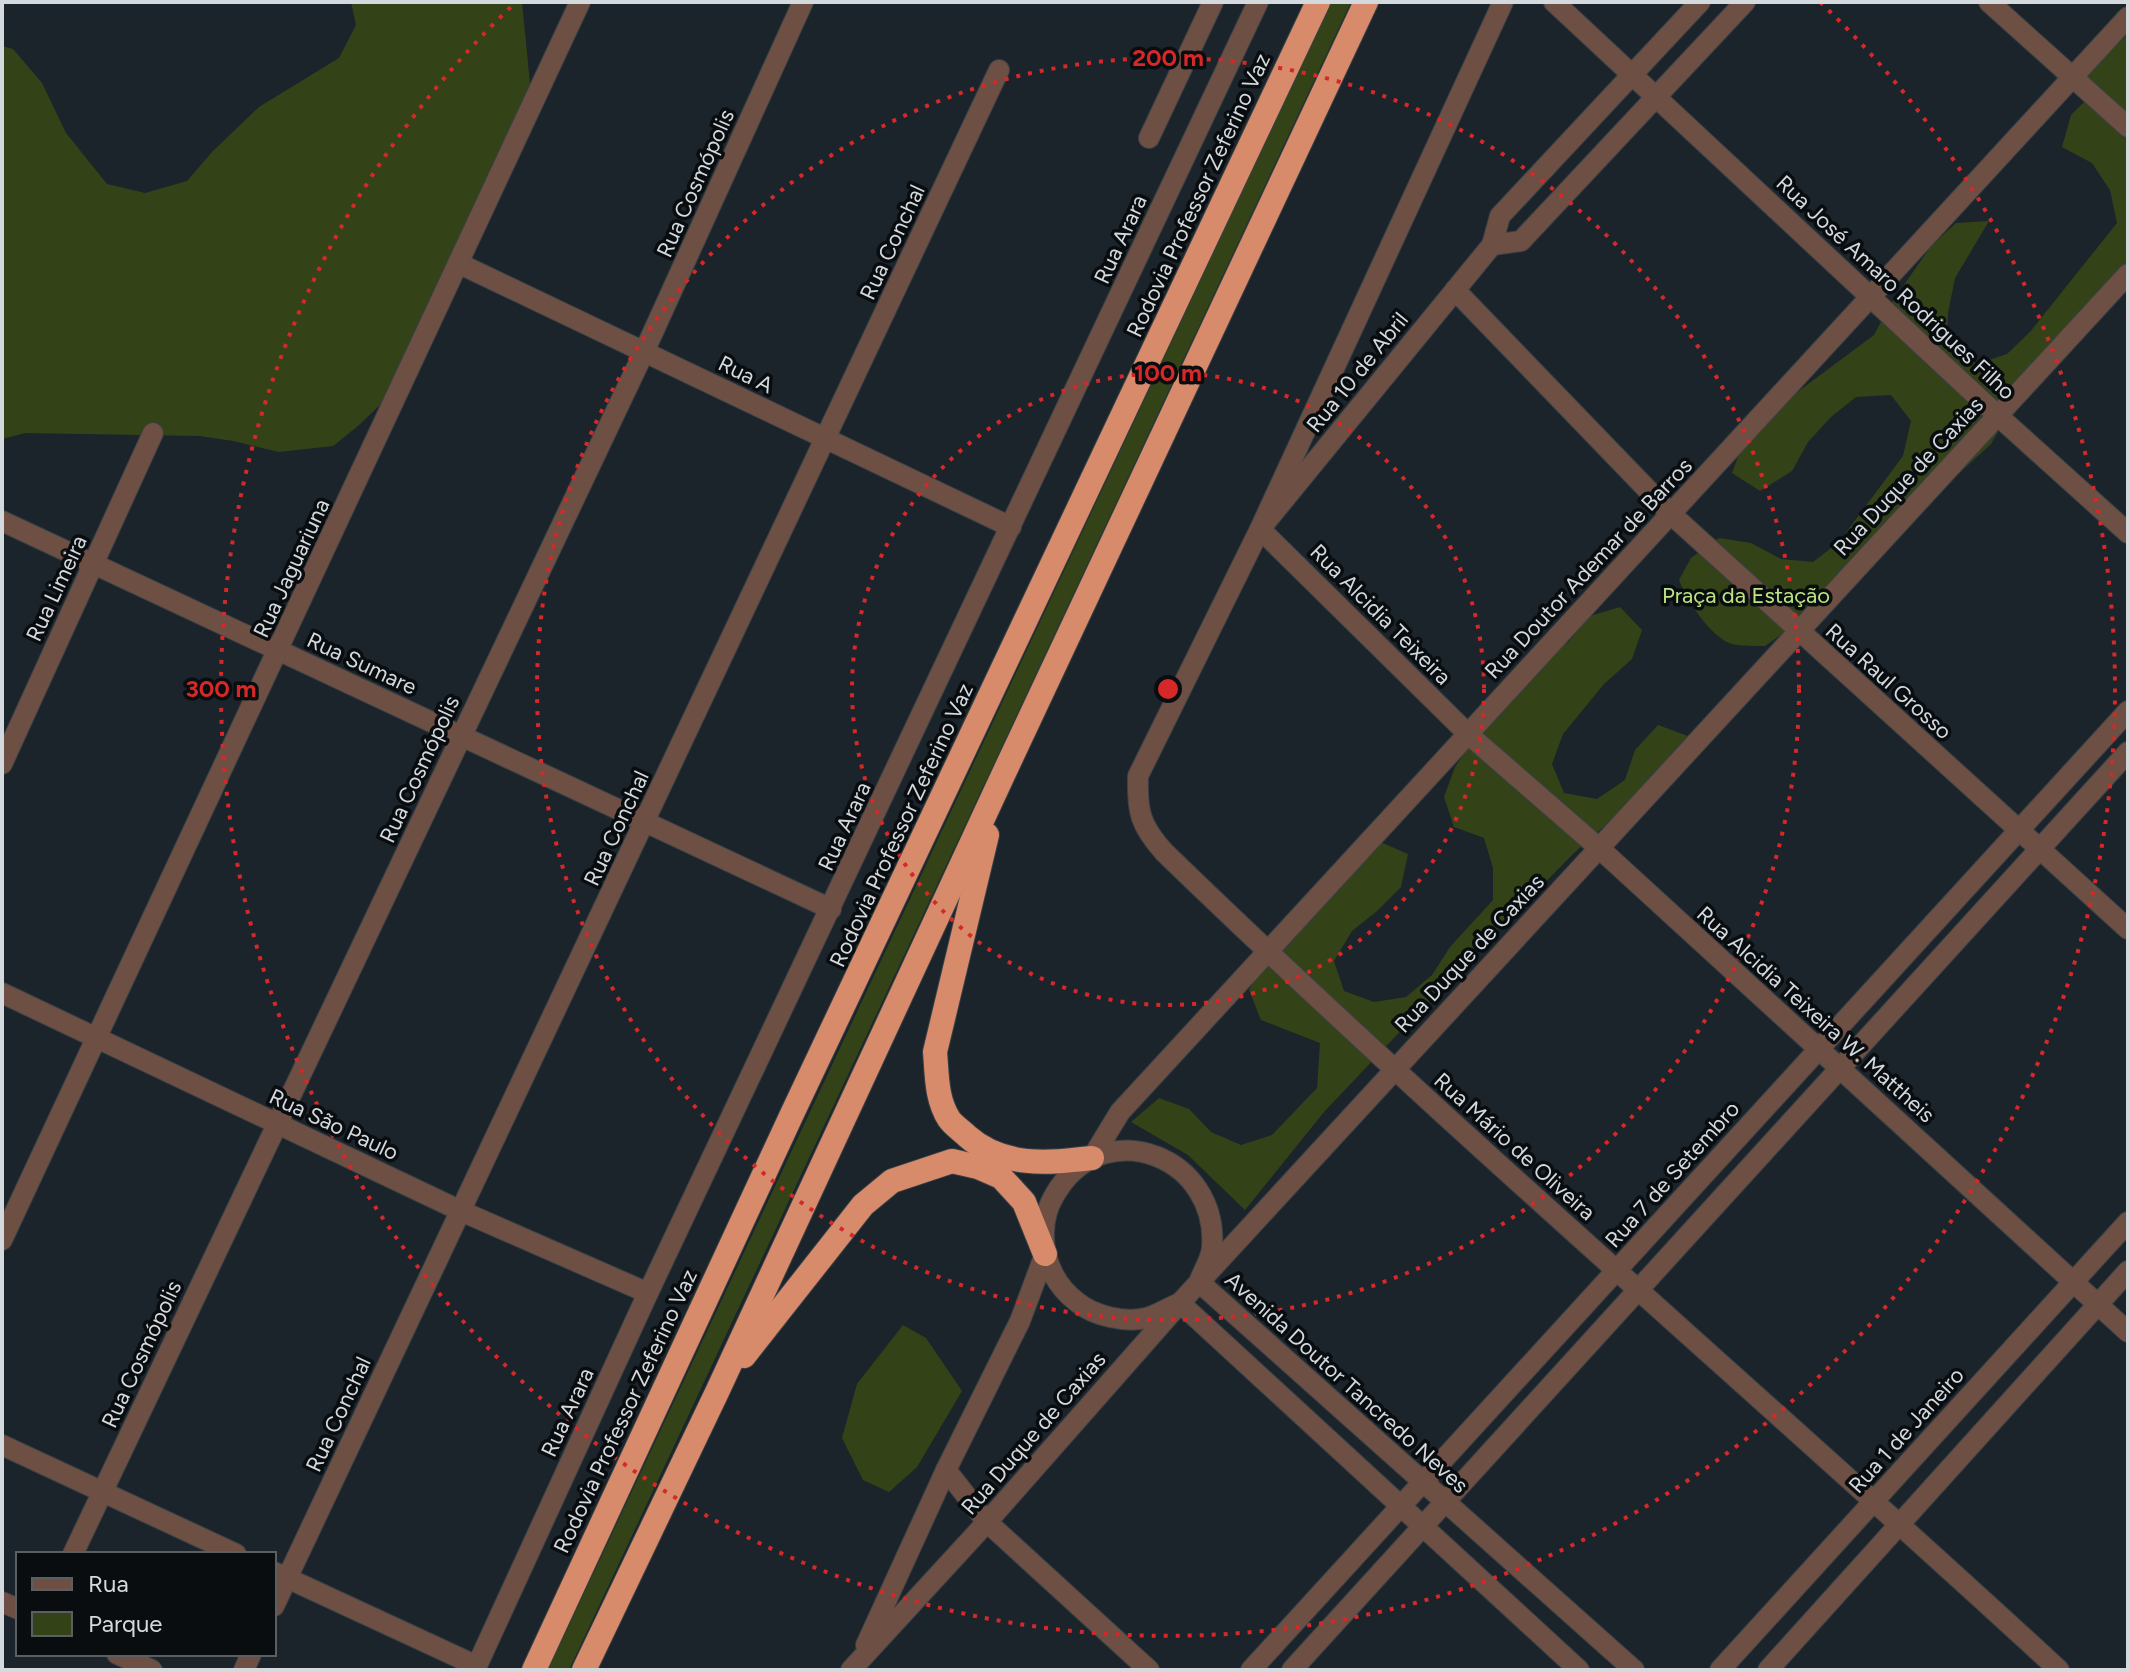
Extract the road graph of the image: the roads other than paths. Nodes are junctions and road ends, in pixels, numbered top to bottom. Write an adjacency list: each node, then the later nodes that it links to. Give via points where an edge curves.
1 (580, 2): 20 (street, Rua Jaguariuna)
2 (803, 2): 24 (street, Rua Cosmópolis)
3 (1213, 2): 18 (street)
4 (1258, 2): 30 (street, Rua Arara)
5 (1318, 2): 88 (highway, Rodovia Professor Zeferino Vaz)
6 (1366, 2): 41 (highway)
7 (1503, 2): 31 (street)
8 (1554, 2): 14 (street, Rua José Amaro Rodrigues Filho)
9 (1700, 2): 14 (street, Rua 10 de Abril)
10 (1745, 2): 16 (street)
11 (1989, 2): 15 (street)
12 (2128, 17): 15 (street, Rua Doutor Ademar de Barros)
13 (999, 70): 27 (street, Rua Conchal)
14 (1633, 74): 16 (street, Rua José Amaro Rodrigues Filho); 19 (street, Rua 10 de Abril, via 1500,216)
15 (2073, 77): 17 (street); 23 (street, Rua Doutor Ademar de Barros)
16 (1657, 97): 19 (street, via 1521,241); 23 (street, Rua José Amaro Rodrigues Filho)
17 (2128, 127)
18 (1149, 138)
19 (1492, 245): 22 (street, Rua 10 de Abril)
20 (460, 264): 24 (street, Rua A); 35 (street, Rua Jaguariuna)
21 (2128, 274): 25 (street, Rua Duque de Caxias)
22 (1455, 290): 28 (street, Rua Raul Grosso); 31 (street, Rua 10 de Abril)
23 (1871, 297): 25 (street, Rua José Amaro Rodrigues Filho); 28 (street, Rua Doutor Ademar de Barros)
24 (644, 352): 27 (street, Rua A); 38 (street, Rua Cosmópolis)
25 (1997, 415): 32 (street, Rua José Amaro Rodrigues Filho); 34 (street, Rua Duque de Caxias)
26 (153, 433): 33 (street, Rua Limeira)
27 (827, 439): 30 (street, Rua A); 42 (street, Rua Conchal)
28 (1671, 514): 34 (street, Rua Raul Grosso); 37 (street, Rua Doutor Ademar de Barros)
29 (2, 521): 33 (street, Rua Sumare)
30 (1011, 527): 46 (street, Rua Arara)
31 (1260, 529): 37 (street, Rua Alcidia Teixeira); 48 (street, Rua Mário de Oliveira, via 1138,776 1137,804 1144,830)
32 (2128, 533)
33 (94, 564): 35 (street, Rua Sumare); 40 (street, Rua Limeira)
34 (1799, 631): 43 (street, Rua Raul Grosso); 44 (street, Rua Duque de Caxias)
35 (279, 650): 38 (street, Rua Sumare); 50 (street, Rua Jaguariuna)
36 (2128, 711): 43 (street, Rua 7 de Setembro)
37 (1468, 734): 44 (street, Rua Alcidia Teixeira W. Mattheis); 48 (street, Rua Doutor Ademar de Barros)
38 (461, 736): 42 (street, Rua Sumare); 54 (street, Rua Cosmópolis)
39 (2128, 752): 45 (street)
40 (2, 764)
41 (1004, 773): 55 (highway, via 935,1052 938,1089 949,1119 976,1144 1008,1159 1046,1163); 69 (highway)
42 (645, 822): 46 (street, Rua Sumare); 56 (street, Rua Conchal)
43 (2018, 831): 45 (street, Rua Raul Grosso); 51 (street, Rua 7 de Setembro)
44 (1599, 848): 51 (street, Rua Alcidia Teixeira W. Mattheis); 53 (street, Rua Duque de Caxias)
45 (2039, 850): 47 (street, Rua Raul Grosso); 52 (street)
46 (831, 909): 65 (street, Rua Arara)
47 (2128, 929)
48 (1267, 952): 53 (street, Rua Mário de Oliveira); 55 (street, Rua Doutor Ademar de Barros, via 1120,1112)
49 (2, 993): 50 (street, Rua São Paulo)
50 (97, 1038): 54 (street, Rua São Paulo); 58 (street, Rua Jaguariuna)
51 (1819, 1049): 52 (street, Rua Alcidia Teixeira W. Mattheis); 60 (street, Rua 7 de Setembro)
52 (1840, 1069): 63 (street, Rua Alcidia Teixeira W. Mattheis); 64 (street)
53 (1393, 1070): 60 (street, Rua Mário de Oliveira); 62 (street, Rua Duque de Caxias)
54 (277, 1124): 56 (street, Rua São Paulo); 73 (street, Rua Cosmópolis)
55 (1092, 1158): 59 (street, via 1067,1176 1049,1203 1043,1226); 62 (street, Avenida Doutor Tancredo Neves, via 1116,1151 1142,1152 1170,1161 1195,1183 1210,1213 1212,1250)
56 (461, 1211): 65 (street, Rua São Paulo); 82 (street, Rua Conchal)
57 (2128, 1222): 63 (street, Rua 1 de Janeiro)
58 (2, 1240)
59 (1045, 1254): 66 (street, via 1058,1283 1078,1304 1111,1318 1146,1318); 69 (highway, via 1024,1202 1001,1177 952,1161 892,1181 863,1205); 71 (street, via 1020,1321)
60 (1617, 1270): 64 (street, Rua Mário de Oliveira); 72 (street, Rua 7 de Setembro)
61 (2128, 1271): 67 (street)
62 (1199, 1282): 66 (street, Rua Duque de Caxias); 72 (street, Avenida Doutor Tancredo Neves)
63 (2073, 1282): 67 (street, Rua Alcidia Teixeira W. Mattheis); 74 (street, Rua 1 de Janeiro)
64 (1640, 1290): 74 (street, Rua Mário de Oliveira); 75 (street)
65 (648, 1293): 86 (street, Rua Arara)
66 (1180, 1303): 76 (street); 77 (street, Rua Duque de Caxias)
67 (2098, 1305): 68 (street, Rua Alcidia Teixeira W. Mattheis); 78 (street)
68 (2128, 1332)
69 (718, 1390): 89 (highway)
70 (2, 1445): 73 (street)
71 (946, 1470): 77 (street); 85 (street)
72 (1424, 1482): 75 (street, Avenida Doutor Tancredo Neves); 76 (street, Rua 7 de Setembro)
73 (102, 1492): 80 (street, Rua Cosmópolis); 81 (street)
74 (1875, 1499): 78 (street, Rua Mário de Oliveira); 95 (street, Rua 1 de Janeiro)
75 (1447, 1503): 79 (street); 94 (street, Avenida Doutor Tancredo Neves)
76 (1401, 1506): 79 (street); 91 (street, Rua 7 de Setembro)
77 (987, 1522): 85 (street, Rua Duque de Caxias); 90 (street)
78 (1900, 1523): 96 (street); 97 (street, Rua Mário de Oliveira)
79 (1424, 1527): 92 (street); 93 (street)
80 (74, 1552)
81 (232, 1552)
82 (281, 1575): 83 (street, Rua Conchal); 86 (street)
83 (276, 1597)
84 (121, 1656): 87 (street)
85 (854, 1667)
86 (476, 1668)
87 (152, 1670)
88 (534, 1670)
89 (584, 1670)
90 (1149, 1670)
91 (1251, 1670)
92 (1292, 1670)
93 (1579, 1670)
94 (1634, 1670)
95 (1720, 1670)
96 (1768, 1670)
97 (2059, 1670)

